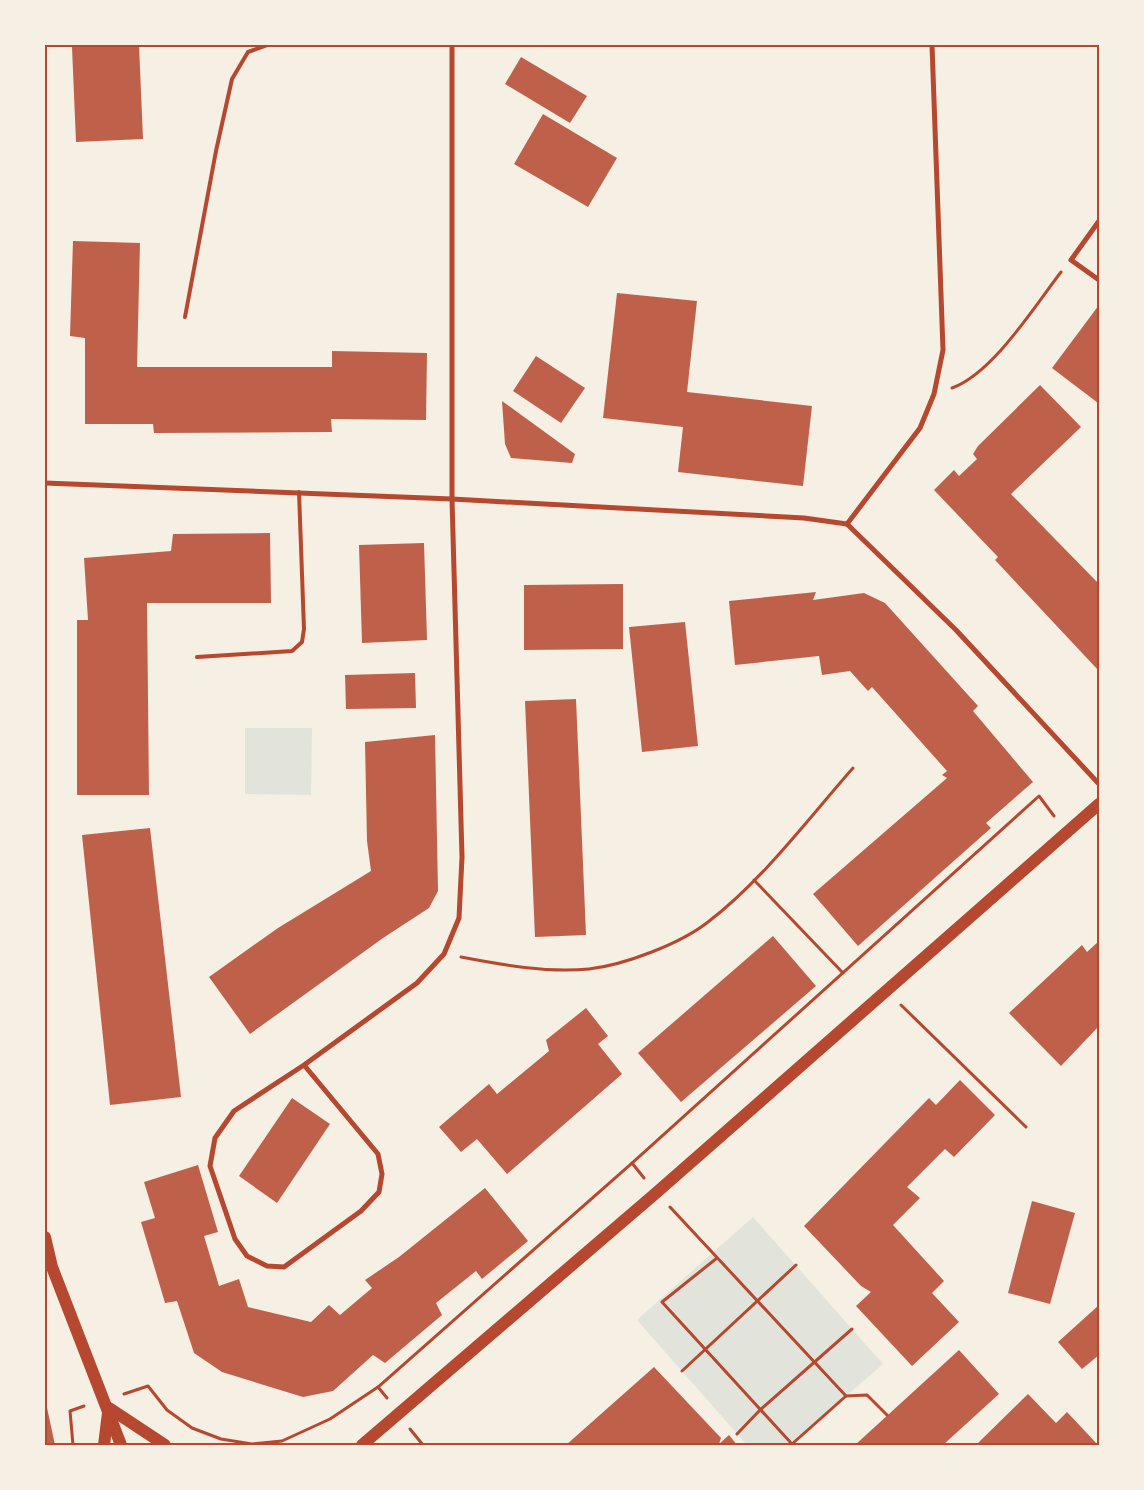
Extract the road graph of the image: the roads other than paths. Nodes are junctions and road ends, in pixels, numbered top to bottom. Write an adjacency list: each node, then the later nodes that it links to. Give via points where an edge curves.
1 (267, 45): 6 (lane, via 248,52 232,79)
2 (452, 45): 9 (street)
3 (932, 45): 10 (street, via 943,350 934,394 920,428)
4 (1099, 222): 5 (street, via 1071,260)
5 (1099, 280)
6 (185, 317)
7 (45, 483): 8 (street)
8 (299, 492): 9 (street); 11 (lane, via 302,642 292,651)
9 (452, 499): 10 (street, via 794,518); 14 (street, via 462,856 458,918 444,954 417,983)
10 (847, 524): 12 (street, via 956,630)
11 (197, 657)
12 (1099, 784)
13 (1099, 804): 20 (main road, via 656,1193)
14 (304, 1065): 14 (street, via 234,1111 215,1138 210,1166 234,1239 247,1256 267,1266 284,1266 361,1211 379,1192 382,1174 378,1154)
15 (45, 1237): 16 (main road, via 52,1267)
16 (109, 1408): 17 (main road); 18 (main road); 19 (main road)
17 (104, 1445)
18 (121, 1445)
19 (165, 1445)
20 (362, 1445)

